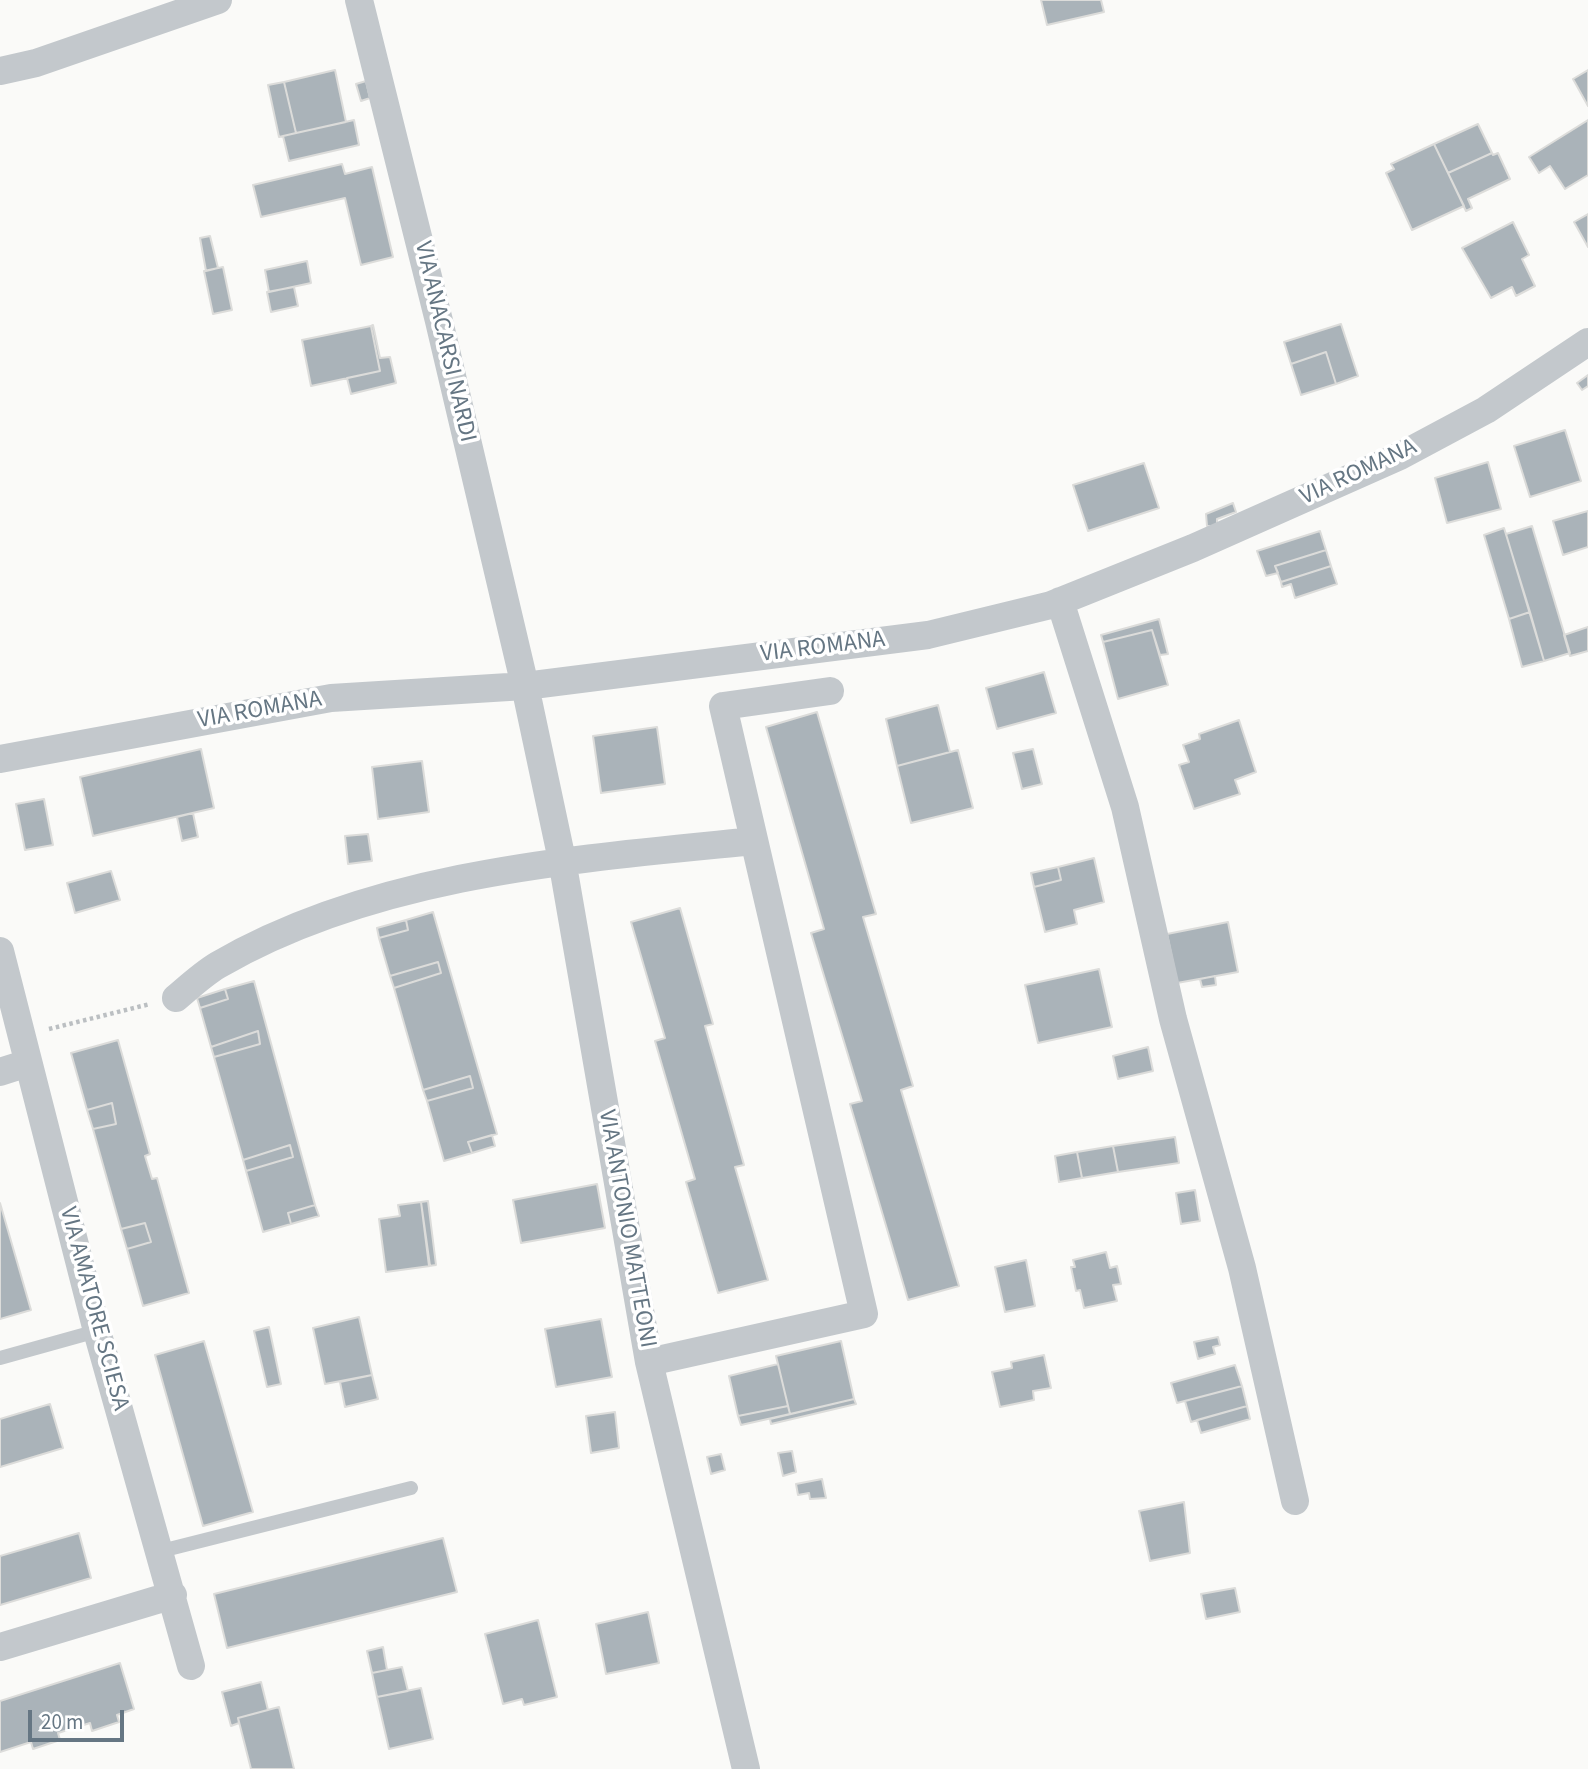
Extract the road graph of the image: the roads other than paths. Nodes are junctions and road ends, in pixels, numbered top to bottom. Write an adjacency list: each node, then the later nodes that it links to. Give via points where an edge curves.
1 (218, 0): 3 (street, via 36,63)
2 (359, 0): 6 (street, VIA ANACARSI NARDI)
3 (0, 71)
4 (1588, 342): 5 (street, VIA ROMANA, via 1486,410 1400,456)
5 (1060, 601): 6 (street, VIA ROMANA, via 928,635); 19 (street, via 1125,807 1173,1019 1242,1268)
6 (524, 685): 8 (street, VIA ROMANA, via 331,698); 10 (street, VIA ANTONIO MATTEONI)
7 (830, 691): 9 (street, via 723,706)
8 (0, 759)
9 (754, 841): 10 (street); 17 (street, via 863,1314)
10 (562, 860): 12 (street, via 425,885 294,928 216,966); 17 (street, VIA ANTONIO MATTEONI)
11 (0, 951): 13 (street, VIA AMATORE SCIESA)
12 (176, 998)
13 (25, 1050): 14 (street); 15 (street, VIA AMATORE SCIESA)
14 (0, 1072)
15 (97, 1331): 16 (lane); 20 (street, VIA AMATORE SCIESA)
16 (0, 1358)
17 (649, 1362): 24 (street, VIA ANTONIO MATTEONI)
18 (411, 1488): 20 (lane)
19 (1295, 1501)
20 (161, 1551): 21 (street, VIA AMATORE SCIESA)
21 (173, 1595): 22 (street); 23 (street, VIA AMATORE SCIESA)
22 (0, 1647)
23 (191, 1666)
24 (746, 1769)

